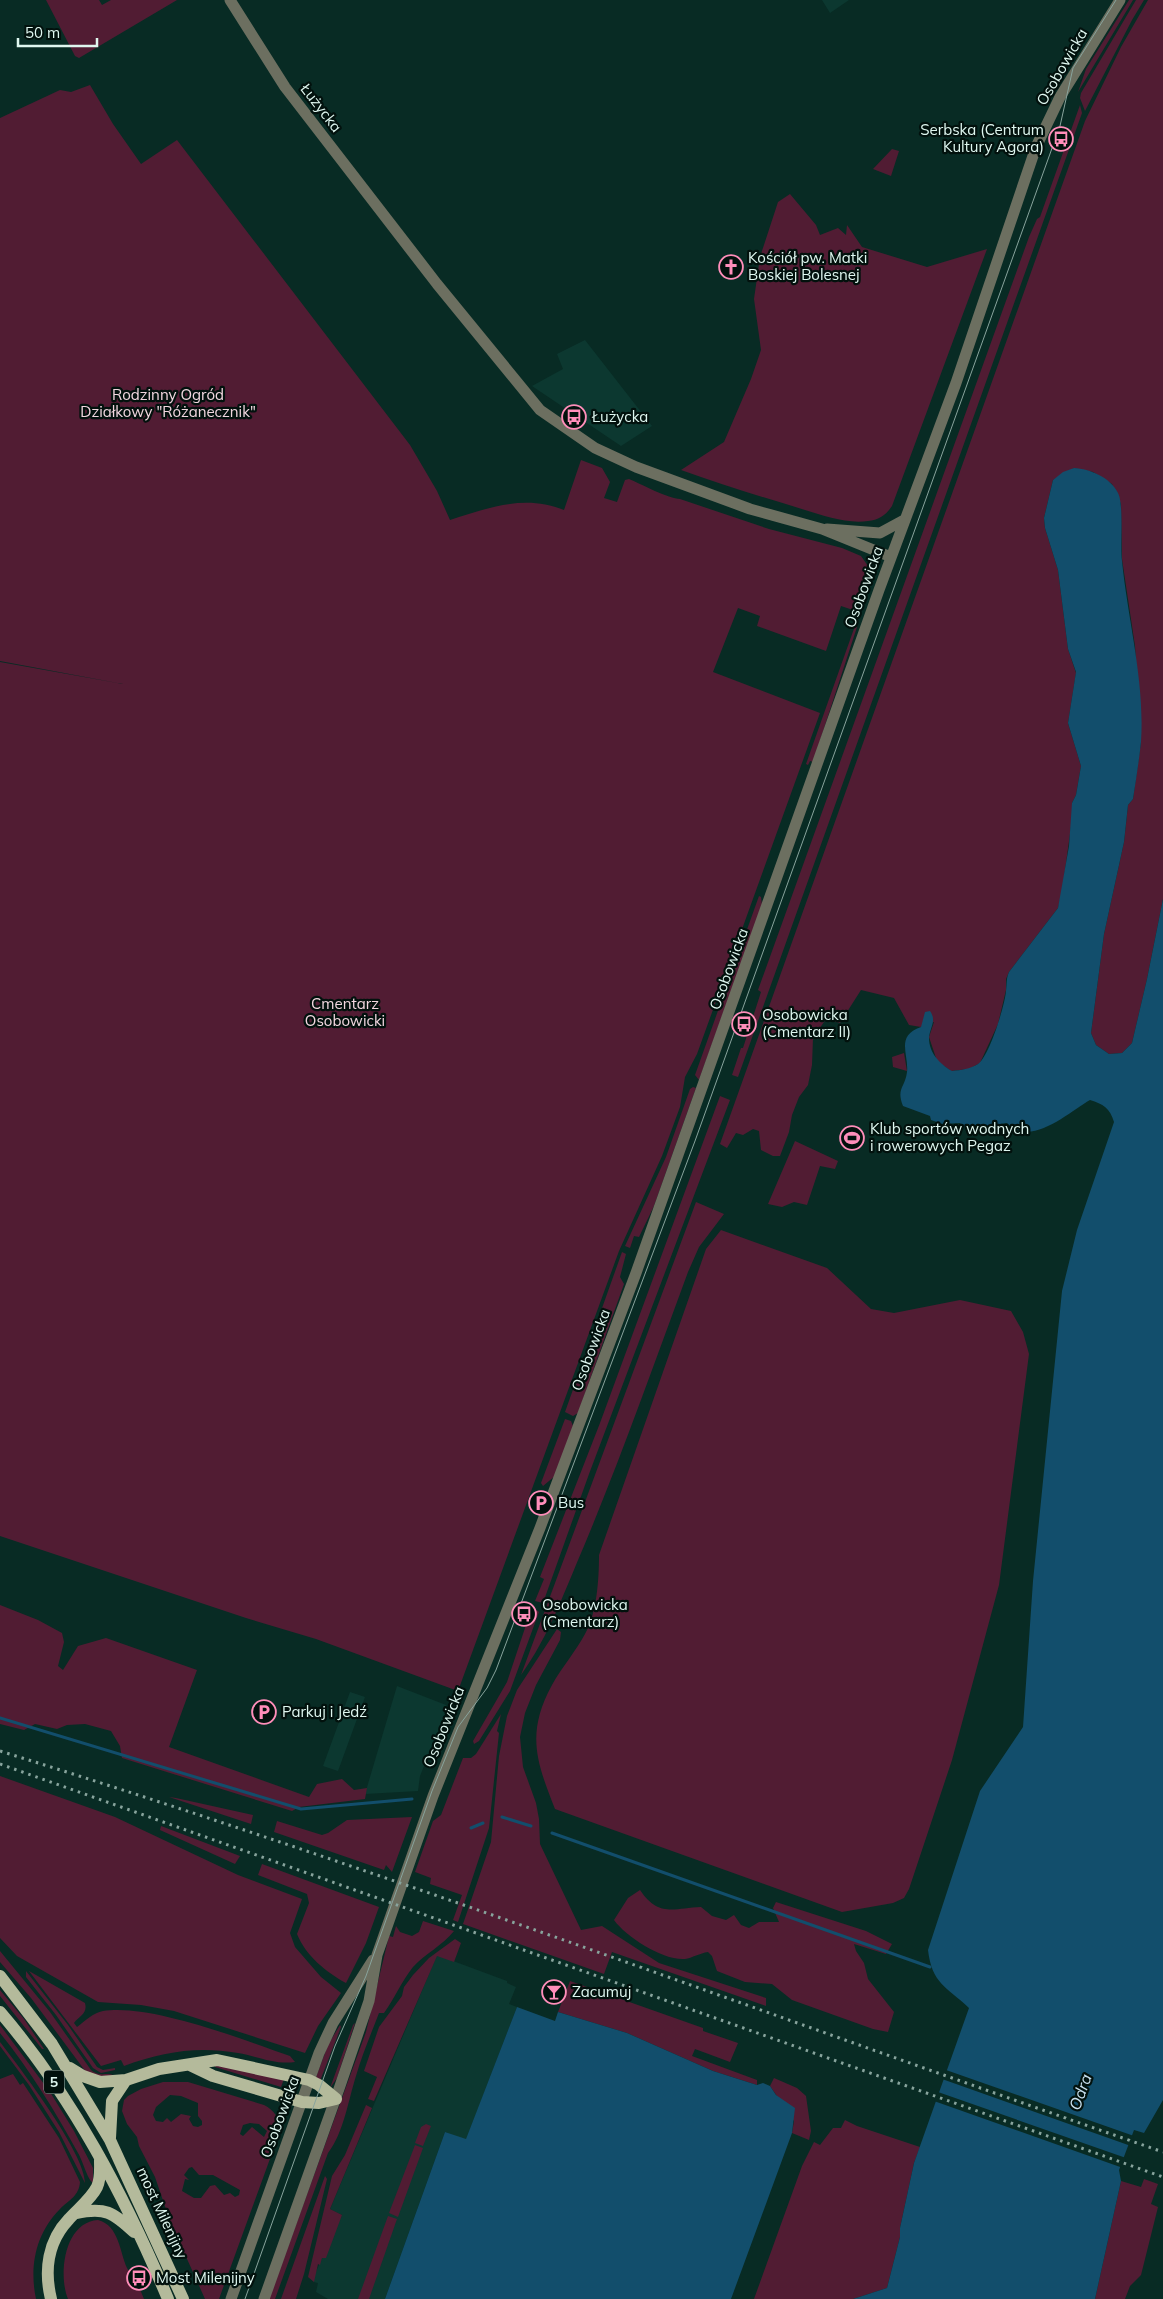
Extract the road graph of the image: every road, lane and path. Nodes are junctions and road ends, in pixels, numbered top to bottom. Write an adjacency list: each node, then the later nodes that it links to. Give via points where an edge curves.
1 (230, 0): 4 (street, Łużycka, via 284,87 540,410 595,448 636,467 750,509)
2 (1120, 0): 3 (street, Osobowicka, via 1060,97 1036,147 956,382)
3 (904, 520): 5 (street); 6 (street, Osobowicka)
4 (822, 529): 5 (street, Łużycka); 6 (street, Łużycka)
5 (880, 533): 6 (street)
6 (891, 557): 7 (street, Osobowicka, via 636,1273 540,1528 433,1796)
7 (377, 1955): 13 (street, Osobowicka, via 333,2023); 14 (street, Osobowicka, via 368,2001)
8 (0, 1976): 11 (main road, 5)
9 (0, 2012): 17 (main road, 5, via 44,2066)
10 (190, 2065): 12 (main road, via 159,2068); 13 (main road, via 217,2060); 15 (main road, via 213,2076)
11 (67, 2066): 12 (main road, via 95,2081); 16 (main road, 5)
12 (126, 2080): 16 (main road, via 112,2101)
13 (309, 2080): 14 (main road); 15 (street, Osobowicka)
14 (336, 2099): 15 (main road); 24 (street, Osobowicka)
15 (302, 2102): 23 (street, Osobowicka)
16 (110, 2140): 22 (main road, most Milenijny / 5)
17 (100, 2158): 18 (main road, via 98,2186); 19 (main road, 5)
18 (76, 2213): 19 (main road, via 109,2212); 20 (main road, via 58,2234 50,2250 47,2275)
19 (139, 2238): 21 (main road, most Milenijny / 5)
20 (51, 2299)
21 (168, 2299)
22 (183, 2299)
23 (231, 2299)
24 (264, 2299)

